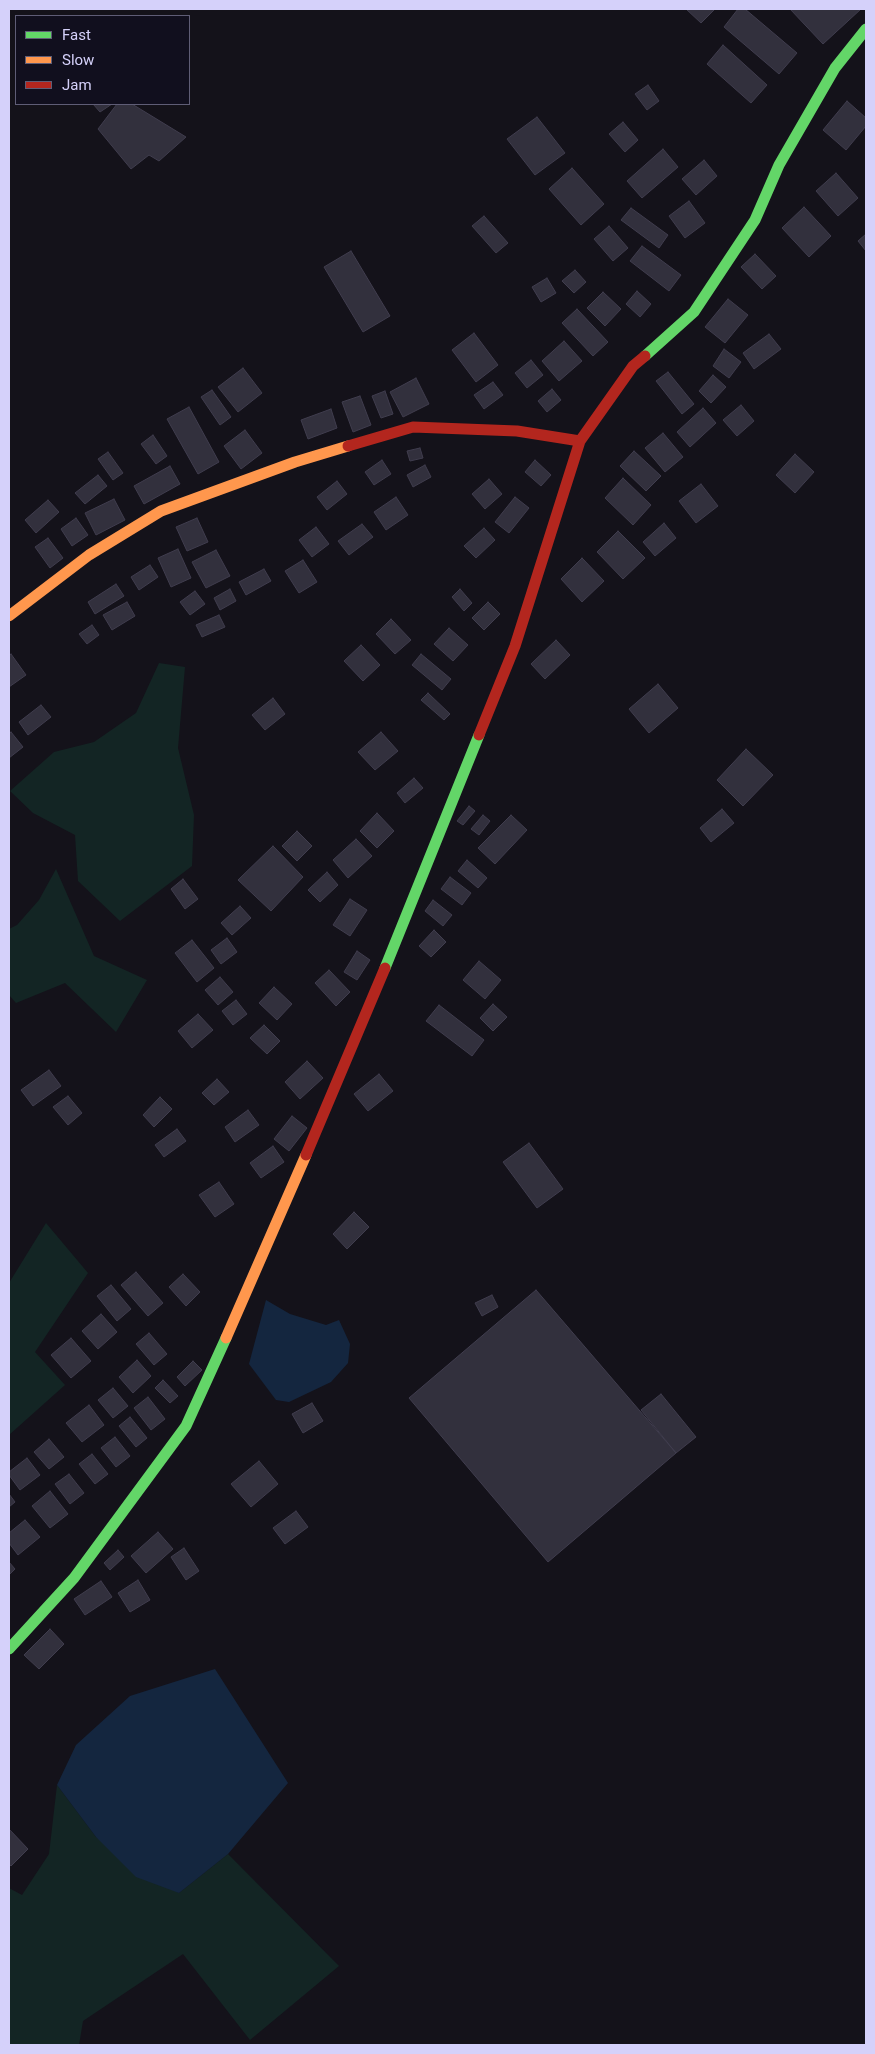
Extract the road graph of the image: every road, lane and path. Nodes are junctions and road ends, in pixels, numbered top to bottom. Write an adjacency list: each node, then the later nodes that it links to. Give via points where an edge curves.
1 (866, 28): 2 (street, via 835,68 779,166 755,220 694,312 633,366)
2 (580, 441): 3 (street, via 517,431 412,427 295,462 161,511 90,555); 4 (street, via 511,655 375,994 186,1426 74,1578)
3 (9, 616)
4 (9, 1649)

